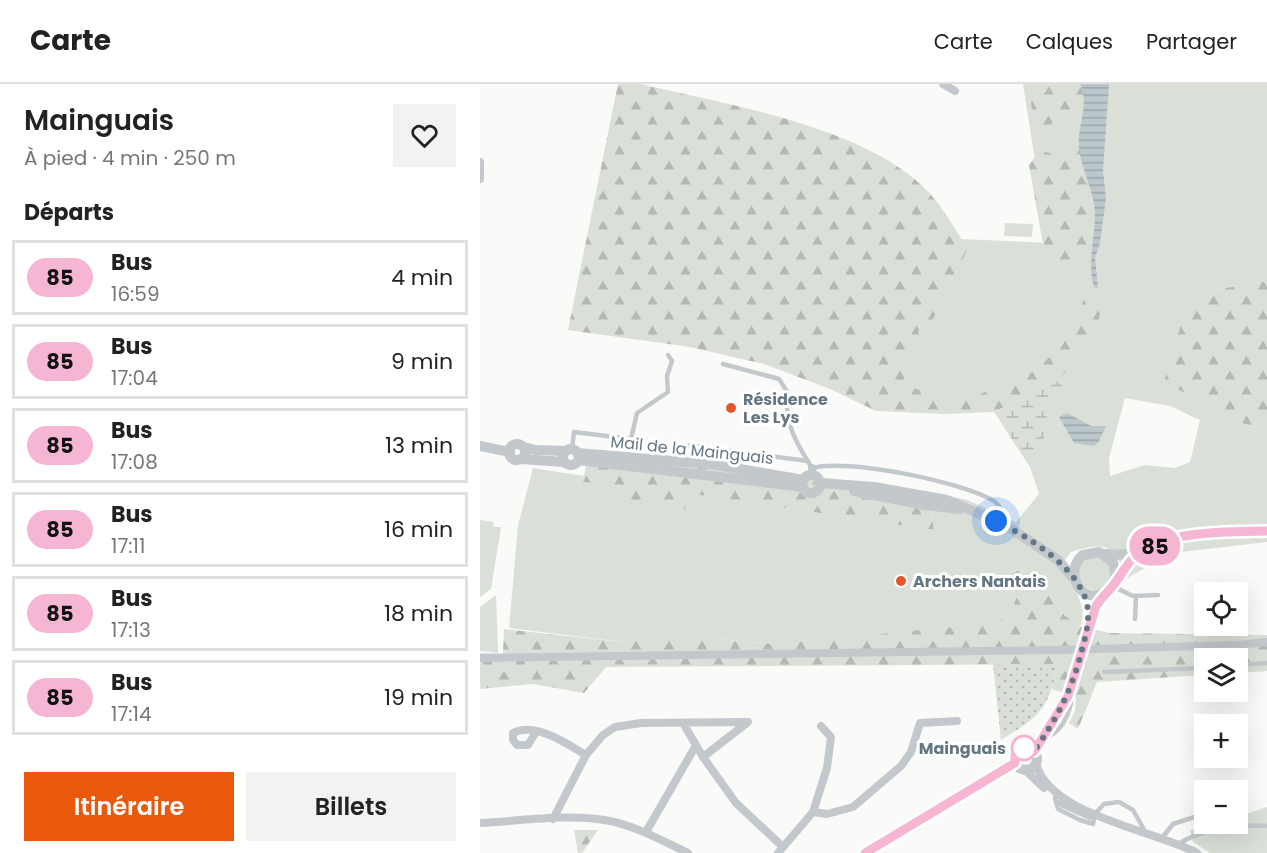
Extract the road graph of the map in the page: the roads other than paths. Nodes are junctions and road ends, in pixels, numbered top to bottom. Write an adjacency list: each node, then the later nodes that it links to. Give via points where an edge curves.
1 (943, 84): 2 (street)
2 (955, 91)
3 (480, 162): 4 (street)
4 (480, 179)
5 (668, 355): 9 (lane, via 672,361 667,376 668,392 637,413 631,438 574,432)
6 (723, 364): 10 (lane, via 779,378 788,393 790,427)
7 (686, 445): 10 (lane)
8 (480, 446): 9 (street, Mail de la Mainguais, via 510,452 515,444 522,453)
9 (571, 455): 10 (street, Mail de la Mainguais)
10 (811, 477): 11 (street, Mail de la Mainguais, via 923,494); 11 (lane, via 824,465 959,485 996,502)
11 (1007, 526): 14 (street, Mail de la Mainguais)
12 (1267, 531): 13 (street, via 1188,536)
13 (1140, 552): 15 (street); 18 (street)
14 (1051, 554): 16 (street, Mail de la Mainguais); 17 (street, Mail de la Mainguais)
15 (1104, 554): 16 (street); 18 (street, via 1114,565)
16 (1083, 555): 17 (street, via 1074,566)
17 (1074, 579): 19 (street)
18 (1114, 583): 20 (street); 22 (lane)
19 (1080, 589): 20 (street); 24 (street, via 1087,607)
20 (1103, 594): 24 (street)
21 (1158, 595): 22 (lane)
22 (1136, 596): 23 (lane)
23 (1135, 619)
24 (1088, 630): 36 (street, via 1062,709)
25 (1267, 642): 26 (street, bridge, via 1059,650)
26 (480, 658)
27 (1267, 663): 28 (lane)
28 (1248, 664)
29 (1194, 668): 30 (lane)
30 (1104, 672)
31 (957, 721): 42 (street, via 920,723 911,752 901,766 854,807 827,814)
32 (683, 723): 35 (street); 37 (street, via 626,723 603,735); 38 (street, via 748,722)
33 (821, 726): 42 (street, via 831,737)
34 (536, 732): 37 (street, via 550,734)
35 (695, 747): 38 (street); 48 (street)
36 (1034, 751): 39 (street, via 1027,747 1019,749); 40 (street)
37 (586, 755): 45 (street)
38 (703, 757): 52 (street, via 736,803)
39 (1015, 763): 41 (street); 54 (street)
40 (1036, 763): 41 (street); 43 (street, via 1038,774 1051,790)
41 (1025, 770): 43 (street, via 1055,798 1075,811)
42 (813, 812): 52 (street)
43 (1095, 816): 49 (street); 49 (lane, via 1104,804 1128,805); 55 (street)
44 (1194, 817): 50 (lane, via 1173,824)
45 (554, 819): 46 (street); 48 (street, via 609,821)
46 (480, 823)
47 (1267, 826): 51 (lane, via 1242,824)
48 (646, 832): 53 (street)
49 (1146, 833): 50 (street)
50 (1161, 838): 51 (street)
51 (1178, 843): 56 (street)
52 (781, 850)
53 (688, 853)
54 (864, 853)
55 (1188, 853)
56 (1197, 853)

